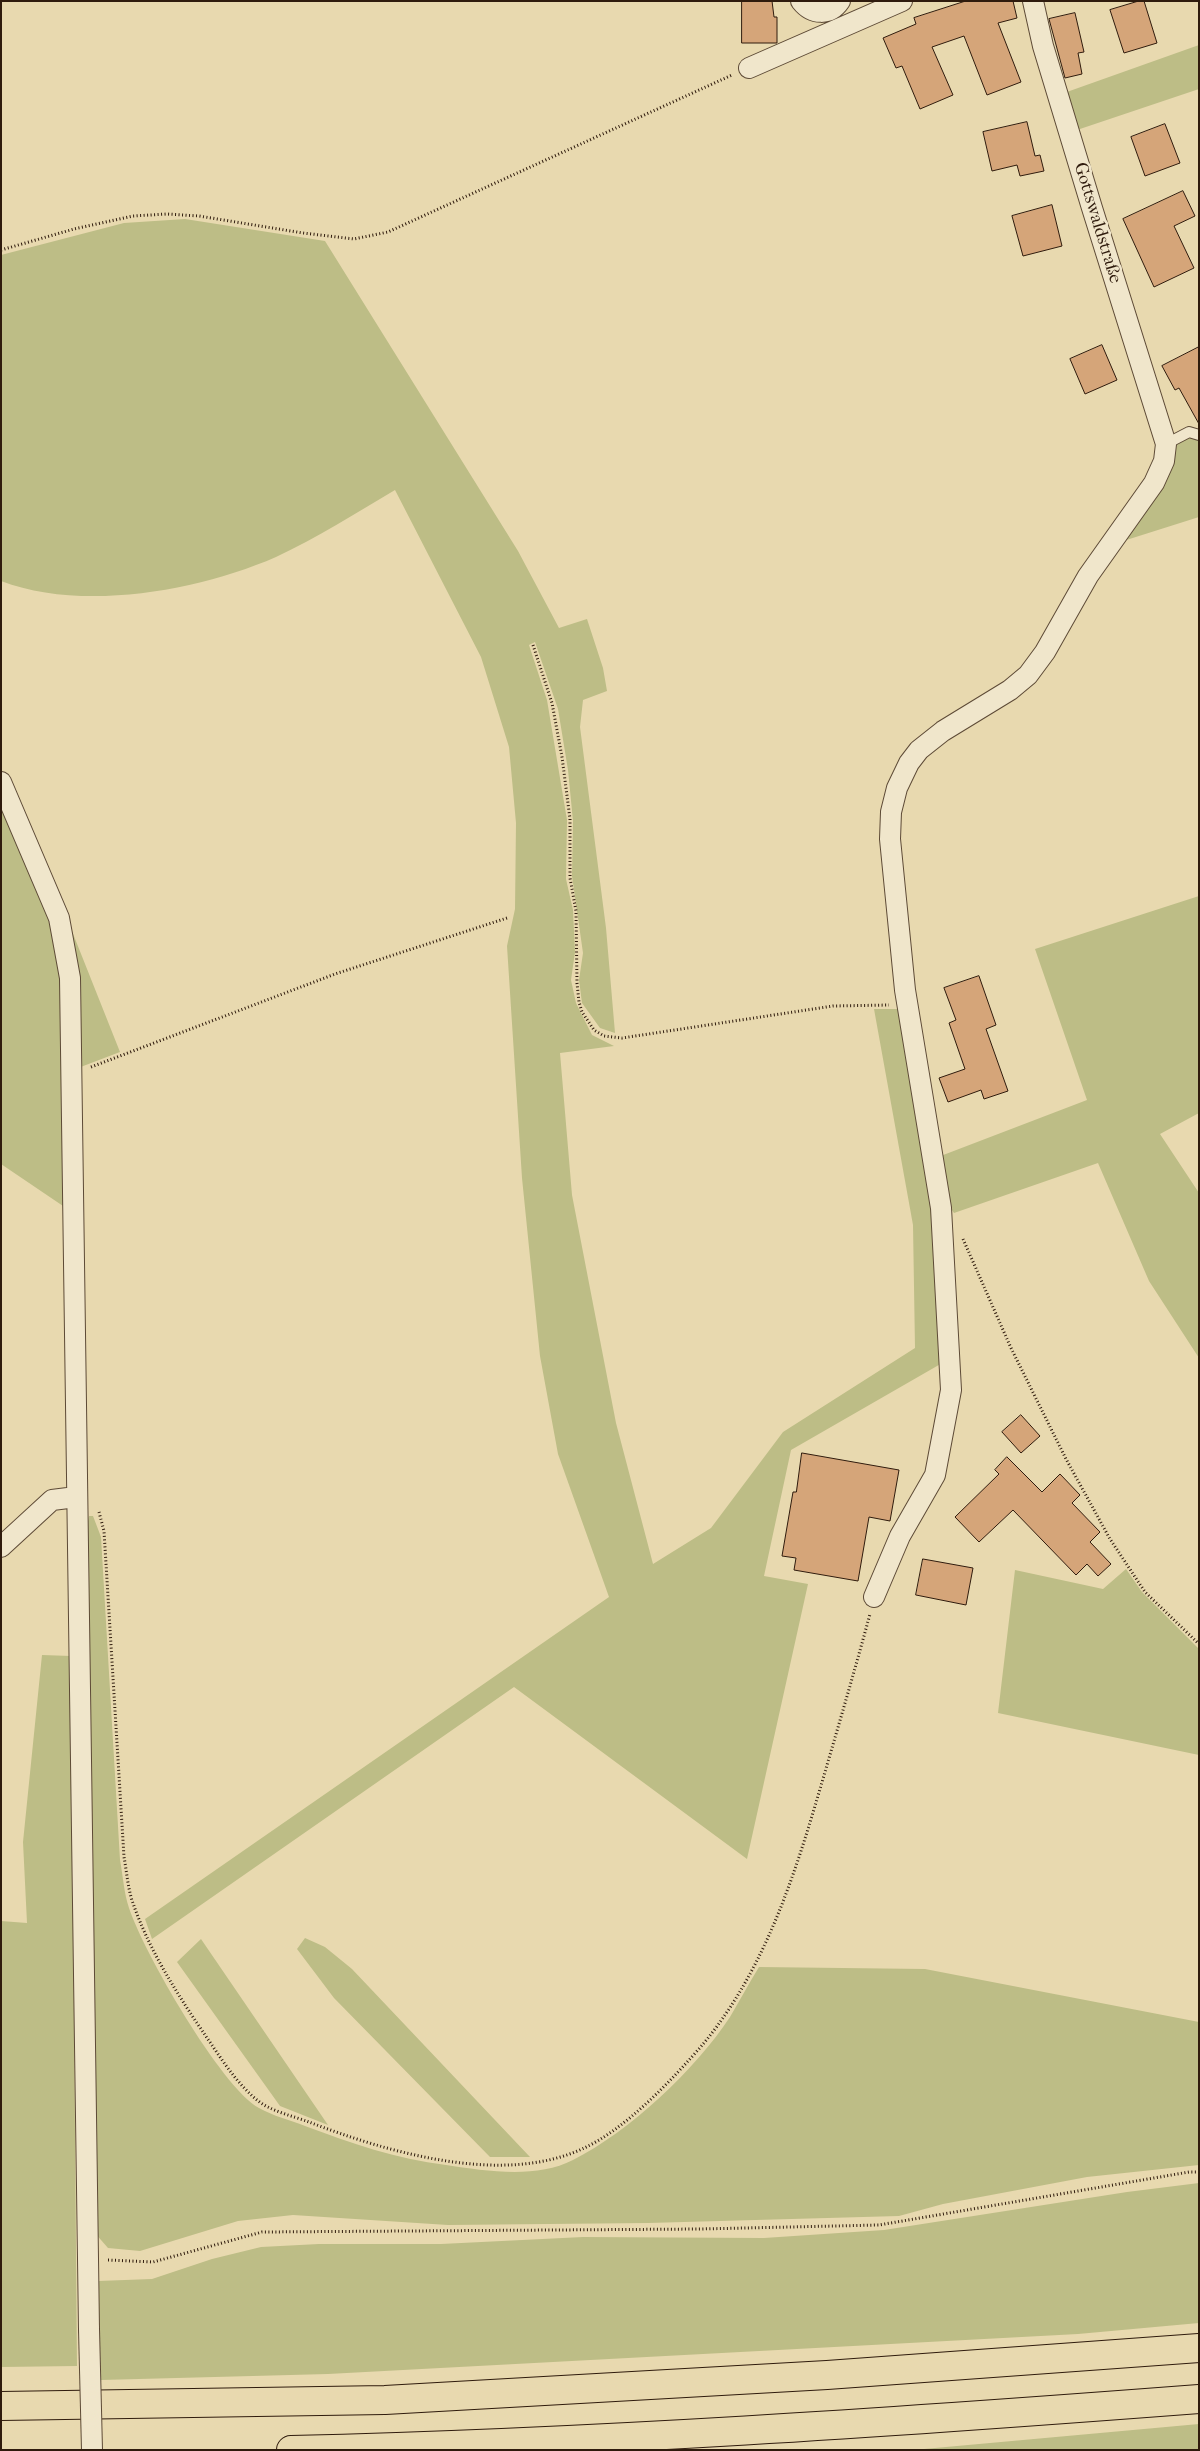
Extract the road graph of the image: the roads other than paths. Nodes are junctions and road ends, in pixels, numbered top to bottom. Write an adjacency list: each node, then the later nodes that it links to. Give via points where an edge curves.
1 (802, 1): 2 (street, via 812,11 820,12 834,8)
2 (840, 1)
3 (902, 1): 5 (street)
4 (1033, 1): 7 (street, Gottswaldstraße, via 1043,46)
5 (749, 68)
6 (1199, 435): 7 (lane, via 1189,432)
7 (1166, 444): 11 (street, via 1164,461 1154,482 1088,576 1045,652 1028,675 1010,690 943,730 919,750 909,762 897,788 891,812 890,839 907,1005 941,1208 951,1390 935,1474 900,1536)
8 (1, 782): 9 (street, via 59,918 70,978)
9 (76, 1497): 10 (street, via 52,1500); 15 (street, bridge)
10 (1, 1547)
11 (874, 1597)
12 (1199, 2348): 14 (highway, via 827,2375 385,2400)
13 (1199, 2399): 16 (highway, via 843,2425 393,2448)
14 (1, 2406)
15 (92, 2450)
16 (291, 2450)

